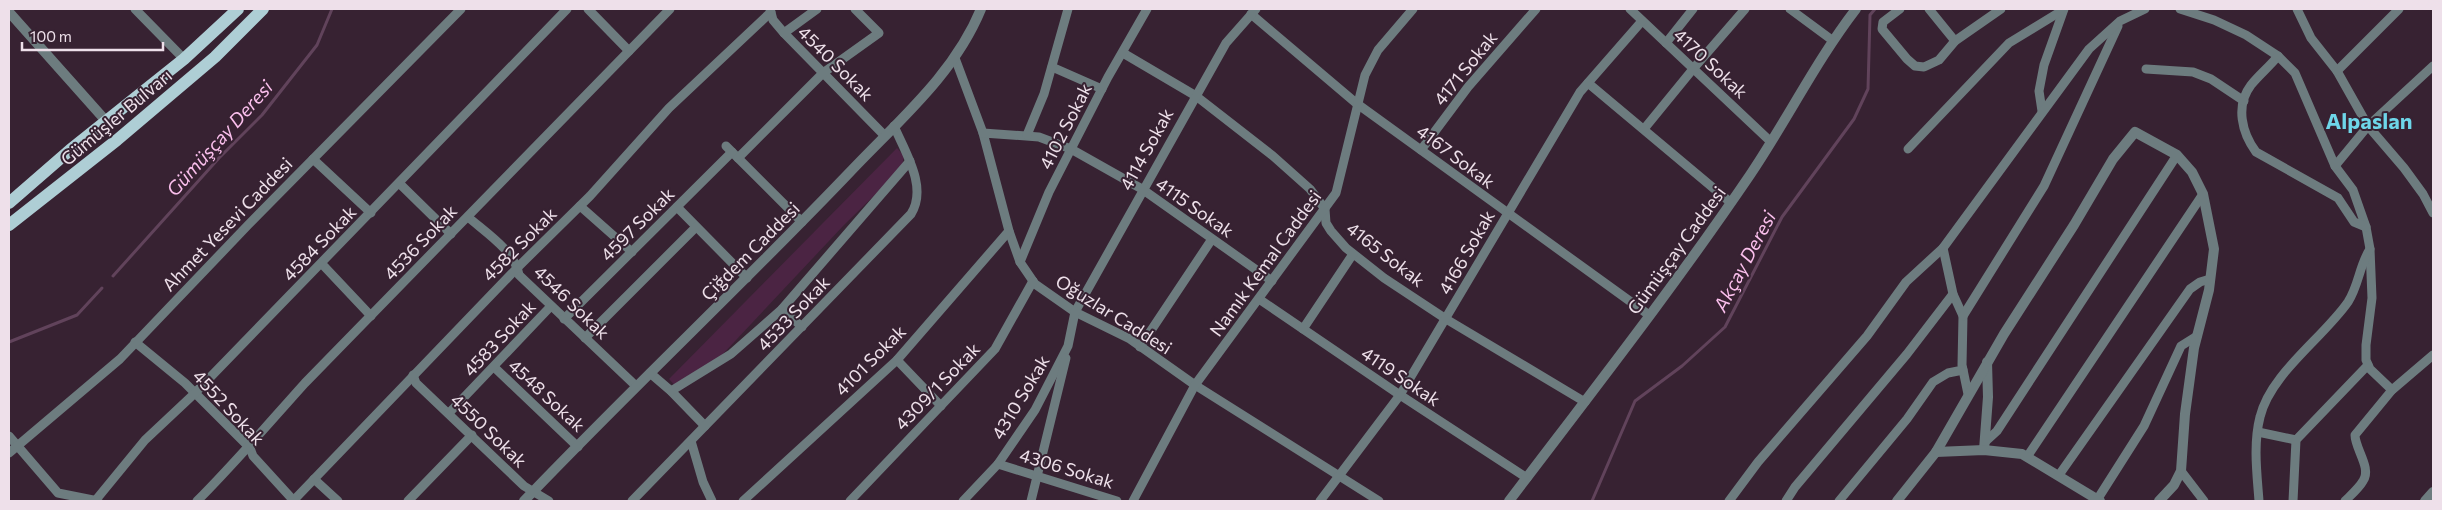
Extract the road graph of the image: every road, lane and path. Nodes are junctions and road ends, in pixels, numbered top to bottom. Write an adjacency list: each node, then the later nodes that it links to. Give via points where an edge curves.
1 (135, 9): 41 (street)
2 (238, 9): 41 (main road, Gümüşler Bulvarı)
3 (263, 9): 61 (main road, Gümüşler Bulvarı, via 215,58)
4 (461, 9): 68 (street, Ahmet Yesevi Caddesi)
5 (567, 9): 71 (street, 4584 Sokak)
6 (588, 9): 37 (street)
7 (670, 9): 37 (street, 4536 Sokak)
8 (817, 9): 33 (street)
9 (856, 9): 47 (street, 4597 Sokak, via 879,33)
10 (981, 9): 40 (street, Çiğdem Caddesi)
11 (1068, 9): 43 (street)
12 (1144, 9): 38 (street, 4102 Sokak)
13 (1413, 9): 52 (street, Namık Kemal Caddesi, via 1371,62)
14 (1536, 9): 65 (street, 4171 Sokak, via 1468,87)
15 (1630, 9): 31 (street, 4170 Sokak)
16 (1693, 9): 36 (street)
17 (1745, 9): 44 (street)
18 (1790, 9): 34 (street)
19 (1856, 9): 34 (street, Gümüşçay Caddesi)
20 (1900, 9): 35 (street, via 1883,22 1882,29 1915,66 1924,67 1939,60)
21 (1929, 9): 35 (street)
22 (2001, 9): 35 (street)
23 (2064, 9): 53 (street, via 2044,66 2039,91); 64 (street, via 2008,43)
24 (2145, 9): 32 (street)
25 (2180, 9): 39 (street, via 2246,35)
26 (2296, 9): 46 (street, via 2311,38)
27 (2399, 9): 46 (street)
28 (770, 10): 33 (street, 4540 Sokak, via 773,20); 76 (street, 4582 Sokak, via 669,108)
29 (1254, 11): 50 (street, 4114 Sokak, via 1226,43); 52 (street, 4167 Sokak)
30 (9, 12): 54 (street)
31 (1642, 21): 36 (street, 4170 Sokak); 48 (street, 4166 Sokak)
32 (2120, 21): 53 (street, via 2089,49); 108 (street, via 2044,186)
33 (784, 33): 47 (street, 4540 Sokak)
34 (1832, 40): 62 (street, Gümüşçay Caddesi)
35 (1955, 41)
36 (1666, 43): 44 (street, 4170 Sokak)
37 (629, 51): 82 (street, 4536 Sokak)
38 (1123, 53): 49 (street, 4102 Sokak); 50 (street, 4165 Sokak)
39 (2278, 56): 51 (street, via 2250,86); 70 (street, via 2299,80)
40 (955, 58): 55 (street, Çiğdem Caddesi); 58 (street, Oğuzlar Caddesi)
41 (184, 59): 54 (main road, Gümüşler Bulvarı)
42 (2433, 66): 56 (street)
43 (1052, 67): 49 (street); 60 (street)
44 (1692, 69): 57 (street); 62 (street, 4170 Sokak)
45 (2146, 69): 51 (street, via 2193,72 2211,78)
46 (2337, 71): 56 (street)
47 (824, 73): 59 (street, 4540 Sokak); 66 (street, 4597 Sokak)
48 (1588, 83): 57 (street); 80 (street, 4166 Sokak)
49 (1102, 89): 63 (street, 4102 Sokak)
50 (1196, 96): 72 (street, 4114 Sokak); 78 (street, 4165 Sokak, via 1273,156 1310,189)
51 (2244, 100): 86 (street, via 2243,130 2256,152 2338,198 2354,222)
52 (1356, 102): 65 (street, 4167 Sokak); 78 (street, Namık Kemal Caddesi, via 1336,193)
53 (2042, 111): 90 (street)
54 (106, 121): 61 (main road, via 105,136 108,140); 74 (main road, Gümüşler Bulvarı)
55 (894, 126): 59 (street, Çiğdem Caddesi); 69 (street, 4533 Sokak)
56 (2368, 126): 70 (street); 81 (street, via 2418,187)
57 (1644, 129): 75 (street)
58 (983, 133): 60 (street, 4115 Sokak); 87 (street, Oğuzlar Caddesi)
59 (884, 135): 83 (street, Çiğdem Caddesi)
60 (1027, 135): 63 (street, 4115 Sokak)
61 (120, 138): 84 (main road, Gümüşler Bulvarı)
62 (1770, 141): 75 (street, Gümüşçay Caddesi)
63 (1072, 149): 72 (street, 4115 Sokak); 94 (street, 4102 Sokak, via 1049,192)
64 (1908, 149)
65 (1421, 150): 80 (street, 4167 Sokak)
66 (732, 152): 77 (street, 4597 Sokak); 83 (street)
67 (2177, 155): 73 (street, via 2192,172); 120 (street, via 2135,132 2113,160); 143 (street)
68 (314, 159): 79 (street); 115 (street, Ahmet Yesevi Caddesi)
69 (910, 161): 104 (street); 111 (street, 4533 Sokak, via 918,200 911,214)
70 (2334, 166): 86 (street, via 2353,190)
71 (400, 184): 79 (street, 4584 Sokak); 88 (street)
72 (1142, 189): 89 (street, 4115 Sokak); 105 (street, 4114 Sokak)
73 (2203, 194): 98 (street, via 2214,249); 148 (street)
74 (9, 201)
75 (1730, 202): 106 (street, Gümüşçay Caddesi)
76 (580, 206): 92 (street); 96 (street, 4582 Sokak)
77 (677, 207): 85 (street); 92 (street, 4597 Sokak)
78 (1325, 208): 93 (street, 4165 Sokak, via 1326,223 1331,232); 99 (street, Namık Kemal Caddesi)
79 (372, 213): 95 (street, 4584 Sokak)
80 (1506, 213): 106 (street, 4167 Sokak); 110 (street, 4166 Sokak)
81 (2433, 213)
82 (468, 216): 88 (street, 4536 Sokak); 96 (street, 4546 Sokak, via 512,257)
83 (802, 222): 97 (street, Çiğdem Caddesi)
84 (9, 225)
85 (696, 227): 97 (street); 114 (street)
86 (2366, 227): 91 (street)
87 (1010, 231): 94 (street, Oğuzlar Caddesi); 119 (street, 4101 Sokak)
88 (451, 234): 107 (street, 4536 Sokak)
89 (1212, 238): 99 (street, 4115 Sokak); 117 (street)
90 (1943, 248): 101 (street); 176 (street, via 1906,282 1867,336 1758,462)
91 (2370, 249): 121 (street, via 2372,298 2366,345); 137 (street, via 2348,302 2271,390 2260,416)
92 (632, 252): 109 (street, 4597 Sokak)
93 (1353, 254): 110 (street, 4165 Sokak); 112 (street)
94 (1020, 262): 100 (street, Oğuzlar Caddesi)
95 (322, 264): 107 (street); 130 (street, 4584 Sokak)
96 (518, 267): 103 (street, 4546 Sokak, via 519,274); 125 (street, 4582 Sokak)
97 (746, 278): 124 (street, Çiğdem Caddesi)
98 (2210, 279): 113 (street); 152 (street, via 2190,289)
99 (1272, 281): 102 (street, Namık Kemal Caddesi)
100 (1033, 282): 105 (street, Oğuzlar Caddesi); 134 (street, 4309/1 Sokak, via 994,349)
101 (1953, 294): 108 (street); 177 (street)
102 (1259, 299): 112 (street, 4119 Sokak); 126 (street, Namık Kemal Caddesi)
103 (551, 306): 109 (street, 4546 Sokak); 122 (street, 4583 Sokak)
104 (782, 309): 111 (street); 129 (street, via 731,354)
105 (1075, 312): 116 (street, 4310 Sokak); 117 (street, Oğuzlar Caddesi)
106 (1649, 315): 133 (street, Gümüşçay Caddesi)
107 (371, 316): 145 (street, 4536 Sokak, via 306,383)
108 (1963, 316): 123 (street)
109 (564, 319): 114 (street, 4546 Sokak)
110 (1446, 319): 132 (street, 4166 Sokak); 133 (street, 4165 Sokak)
111 (802, 327): 136 (street, 4533 Sokak)
112 (1303, 329): 132 (street, 4119 Sokak)
113 (2198, 336): 150 (street, via 2185,414); 180 (street, via 2181,346 2144,426)
114 (585, 338): 127 (street, 4546 Sokak)
115 (136, 342): 130 (street, 4552 Sokak); 142 (street, Ahmet Yesevi Caddesi)
116 (1068, 346): 149 (street, 4310 Sokak, via 1035,410); 153 (street, 4310 Sokak)
117 (1140, 347): 126 (street, Oğuzlar Caddesi)
118 (2433, 355): 128 (street)
119 (897, 360): 134 (street); 167 (street, 4101 Sokak)
120 (1987, 362): 131 (street); 143 (street)
121 (2368, 365): 128 (street); 140 (street)
122 (494, 367): 135 (street, 4583 Sokak); 144 (street, 4548 Sokak)
123 (1963, 370): 131 (street); 178 (street, via 1948,373 1933,382)
124 (650, 373): 127 (street, Çiğdem Caddesi); 129 (street)
125 (413, 375): 135 (street, 4550 Sokak, via 416,384); 155 (street, 4582 Sokak)
126 (1195, 385): 151 (street, Oğuzlar Caddesi); 172 (street, Namık Kemal Caddesi)
127 (636, 386): 144 (street, Çiğdem Caddesi)
128 (2392, 390): 185 (street, via 2354,435 2366,473 2365,479)
129 (670, 391): 136 (street)
130 (194, 394): 145 (street, 4552 Sokak); 158 (street, 4584 Sokak, via 144,440)
131 (1968, 394): 146 (street)
132 (1400, 395): 151 (street, 4166 Sokak); 154 (street, 4119 Sokak)
133 (1584, 402): 154 (street, Gümüşçay Caddesi)
134 (941, 406): 168 (street, 4309/1 Sokak)
135 (449, 413): 138 (street, 4550 Sokak)
136 (705, 426): 141 (street, 4533 Sokak)
137 (2258, 432): 140 (street); 183 (street)
138 (472, 435): 156 (street, 4550 Sokak, via 524,486); 162 (street)
139 (9, 436): 142 (street)
140 (2296, 440): 184 (street)
141 (691, 441): 165 (street, 4533 Sokak); 166 (street)
142 (16, 446): 147 (street, Ahmet Yesevi Caddesi); 158 (street, via 58,493)
143 (1985, 446): 146 (street); 148 (street)
144 (578, 447): 156 (street, Çiğdem Caddesi)
145 (250, 448): 159 (street, 4536 Sokak); 160 (street, 4552 Sokak, via 253,456)
146 (1936, 452): 179 (street)
147 (9, 453)
148 (2027, 457): 152 (street)
149 (998, 464): 153 (street, 4306 Sokak); 169 (street, 4306 Sokak)
150 (2181, 471): 181 (street, via 2174,485); 182 (street)
151 (1340, 475): 173 (street, 4166 Sokak); 174 (street, Oğuzlar Caddesi)
152 (2059, 476): 180 (street)
153 (1039, 477): 170 (street, 4310 Sokak); 171 (street, 4306 Sokak)
154 (1527, 478): 175 (street, Gümüşçay Caddesi)
155 (314, 479): 160 (street, 4582 Sokak); 161 (street)
156 (534, 490): 163 (street, Çiğdem Caddesi); 164 (street, 4550 Sokak)
157 (2433, 492): 186 (street)
158 (96, 501)
159 (198, 501)
160 (294, 501)
161 (338, 501)
162 (408, 501)
163 (524, 501)
164 (548, 501)
165 (632, 501)
166 (712, 501)
167 (743, 501)
168 (850, 501)
169 (964, 501)
170 (1031, 501)
171 (1117, 501)
172 (1133, 501)
173 (1320, 501)
174 (1379, 501)
175 (1509, 501)
176 (1729, 501)
177 (1786, 501)
178 (1839, 501)
179 (1897, 501)
180 (2098, 501)
181 (2159, 501)
182 (2204, 501)
183 (2259, 501)
184 (2293, 501)
185 (2345, 501)
186 (2425, 501)

